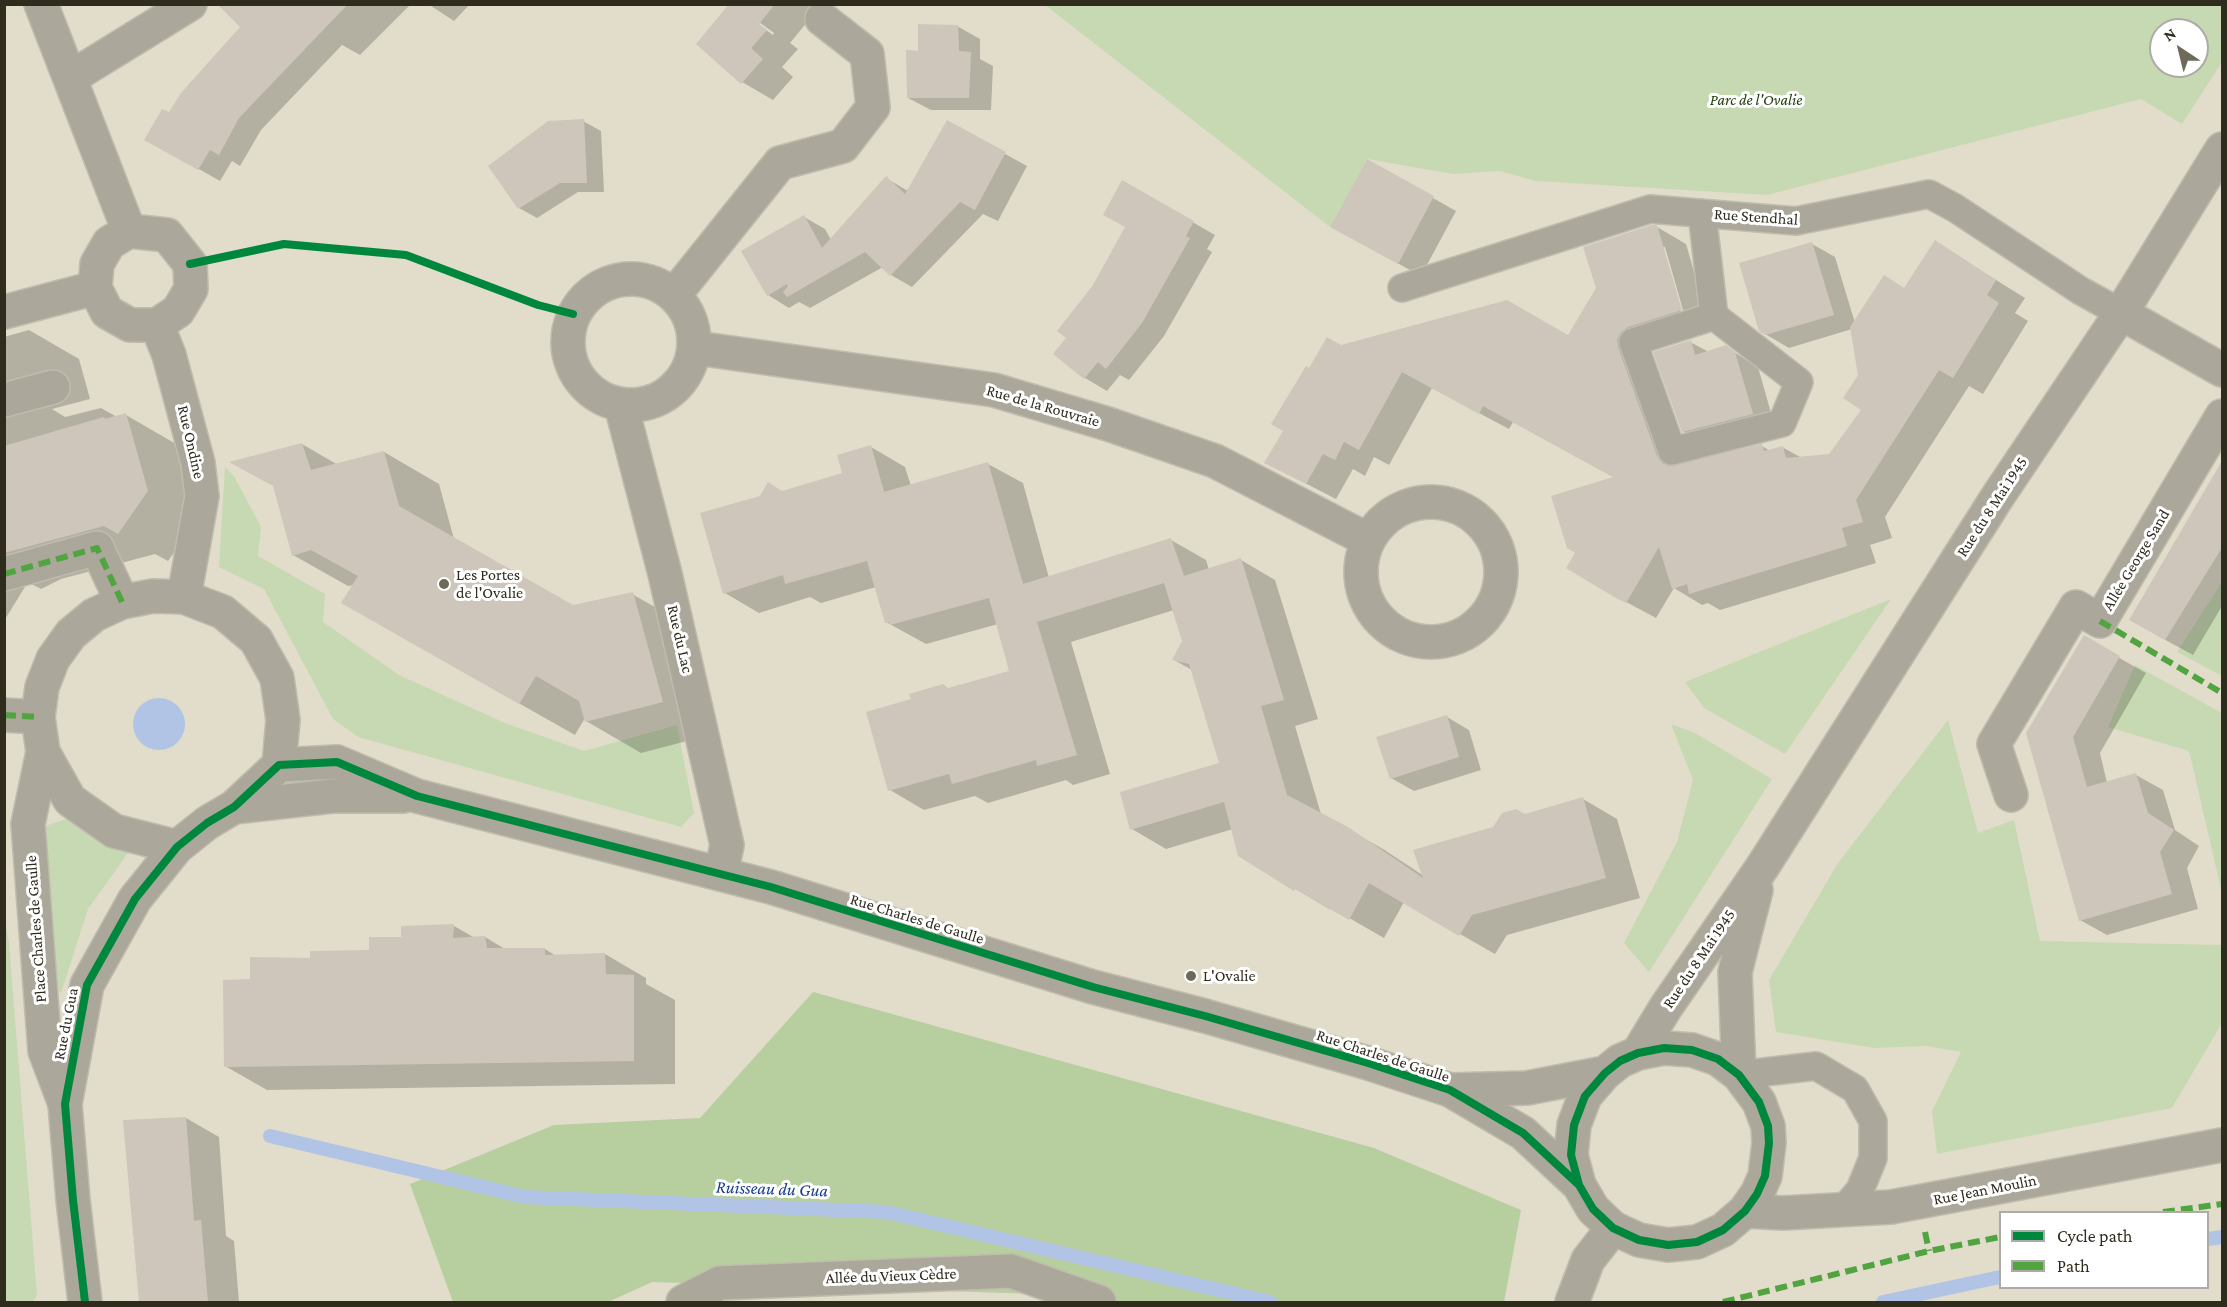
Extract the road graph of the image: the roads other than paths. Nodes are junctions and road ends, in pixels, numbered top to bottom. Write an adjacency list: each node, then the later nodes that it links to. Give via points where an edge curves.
1 (41, 4): 4 (street)
2 (190, 4): 4 (street)
3 (822, 19): 10 (street, via 867,54 873,107 843,146 780,162)
4 (70, 78): 7 (street)
5 (2223, 149): 12 (street, Rue du 8 Mai 1945)
6 (1702, 213): 9 (lane, Rue Stendhal, via 1650,209); 12 (lane, Rue Stendhal, via 1797,221 1929,194); 13 (lane)
7 (129, 231): 8 (street, via 109,243 97,264); 14 (street, via 167,235 190,264 190,289 178,311)
8 (95, 288): 11 (street); 14 (street, via 108,312 130,325)
9 (1402, 288)
10 (675, 294): 15 (street, via 692,319); 19 (street, via 639,278 600,285 573,314 567,343 574,372 594,394)
11 (4, 312)
12 (2121, 313): 16 (street); 33 (street, Rue du 8 Mai 1945, via 1998,496)
13 (1714, 316): 13 (lane, via 1633,342 1672,452 1782,423 1799,382)
14 (157, 325): 23 (street, Rue Ondine, via 195,453 202,495)
15 (696, 348): 19 (street, via 683,381 656,401); 21 (street, Rue de la Rouvraie, via 994,390 1215,461)
16 (2223, 370)
17 (53, 387): 18 (street)
18 (4, 400)
19 (621, 405): 34 (street, Rue du Lac, via 665,574 727,845)
20 (2223, 416): 29 (street, Allée George Sand, via 2100,621 2076,607 1994,744)
21 (1368, 540): 21 (street, via 1383,520 1403,507 1427,502 1451,504 1473,515 1490,533 1499,555 1501,579 1495,603 1469,632 1452,640 1428,643 1405,638 1384,626 1369,608 1361,586 1361,562)
22 (4, 574): 24 (street, via 97,548)
23 (184, 597): 24 (street, Place Charles de Gaulle, via 153,596); 28 (street, Place Charles de Gaulle, via 224,612 256,640 277,678 283,720)
24 (122, 602): 26 (street, Place Charles de Gaulle, via 94,615 71,634 53,659 42,687)
25 (4, 715): 26 (street)
26 (38, 717): 27 (street, Place Charles de Gaulle)
27 (43, 752): 32 (street, Place Charles de Gaulle, via 70,800 114,831); 39 (street, Place Charles de Gaulle, via 28,824 45,1051)
28 (279, 765): 30 (street, Rue Charles de Gaulle, via 337,762); 31 (street)
29 (2011, 795)
30 (417, 796): 31 (street, Rue Charles de Gaulle, via 332,796); 34 (street, Rue Charles de Gaulle)
31 (234, 807): 32 (street, Rue du Gua)
32 (177, 847): 39 (street, Rue du Gua, via 135,899 87,985)
33 (1763, 866): 35 (street, Rue du 8 Mai 1945); 37 (street, Rue du 8 Mai 1945, via 1735,972)
34 (721, 874): 38 (street, Rue Charles de Gaulle)
35 (1638, 1053): 36 (street); 37 (street, via 1664,1048 1692,1050 1718,1059)
36 (1605, 1073): 38 (street, Rue Charles de Gaulle, via 1527,1088); 41 (street, via 1585,1096 1574,1125 1572,1155)
37 (1739, 1075): 42 (lane, via 1816,1066 1855,1089 1873,1121 1873,1158 1860,1190); 43 (street, via 1759,1102 1768,1126 1769,1143 1765,1176)
38 (1450, 1090): 41 (street, Rue Charles de Gaulle, via 1523,1133)
39 (65, 1104): 45 (street, Rue du Gua)
40 (2223, 1145): 42 (street, Rue Jean Moulin, via 1891,1207)
41 (1579, 1185): 44 (street, via 1593,1209)
42 (1843, 1209): 43 (street, Rue Jean Moulin, via 1783,1213)
43 (1745, 1210): 44 (street, via 1723,1230 1697,1242 1668,1245 1639,1240)
44 (1613, 1228): 48 (street, via 1588,1260)
45 (85, 1302)
46 (683, 1302): 47 (street, Allée du Vieux Cèdre, via 720,1282 1011,1271)
47 (1099, 1302)
48 (1572, 1302)

